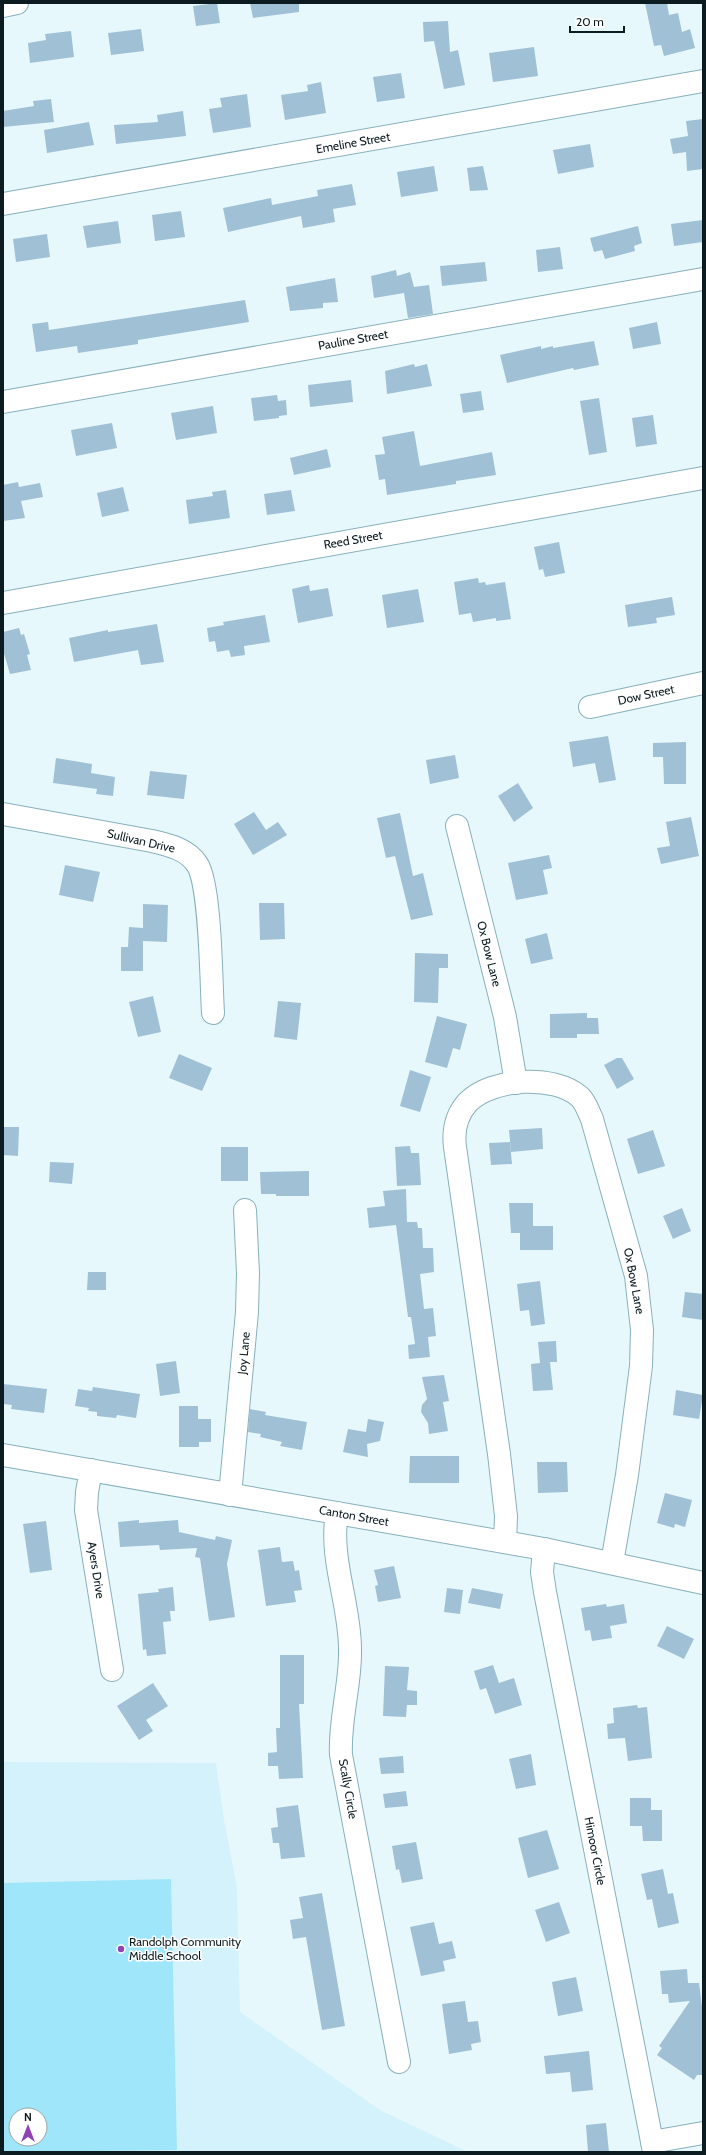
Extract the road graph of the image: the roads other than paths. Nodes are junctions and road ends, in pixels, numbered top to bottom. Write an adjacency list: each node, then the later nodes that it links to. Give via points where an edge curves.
1 (17, 3): 2 (street)
2 (3, 6)
3 (703, 81): 4 (street, Emeline Street)
4 (3, 204)
5 (703, 279): 6 (street, Pauline Street)
6 (3, 402)
7 (703, 478): 8 (street, Reed Street)
8 (3, 603)
9 (703, 683): 10 (street, Dow Street)
10 (590, 707)
11 (3, 814): 13 (street, Sullivan Drive, via 152,841 174,847 191,857 201,872 206,892)
12 (457, 826): 14 (street, Ox Bow Lane, via 506,1024)
13 (213, 1013)
14 (516, 1083): 20 (street, Ox Bow Lane, via 483,1092 469,1101 456,1122 454,1138 498,1439 506,1516); 22 (street, Ox Bow Lane, via 549,1083 574,1093 585,1104 592,1119 636,1276 642,1324 641,1366 627,1475)
15 (245, 1210): 18 (street, Joy Lane, via 248,1312)
16 (3, 1455): 17 (street, Canton Street)
17 (91, 1470): 18 (street, Canton Street); 24 (street, Ayers Drive, via 86,1498 87,1516)
18 (230, 1495): 19 (street, Canton Street)
19 (337, 1513): 20 (street, Canton Street); 25 (street, Scally Circle, via 335,1548 350,1648 341,1729 341,1756)
20 (504, 1542): 21 (street, Canton Street)
21 (544, 1549): 22 (street, Canton Street); 27 (street, Himoor Circle, via 542,1572 545,1592)
22 (612, 1563): 23 (street, Canton Street)
23 (703, 1583)
24 (112, 1670)
25 (399, 2062)
26 (703, 2133): 27 (street)
27 (653, 2147)

